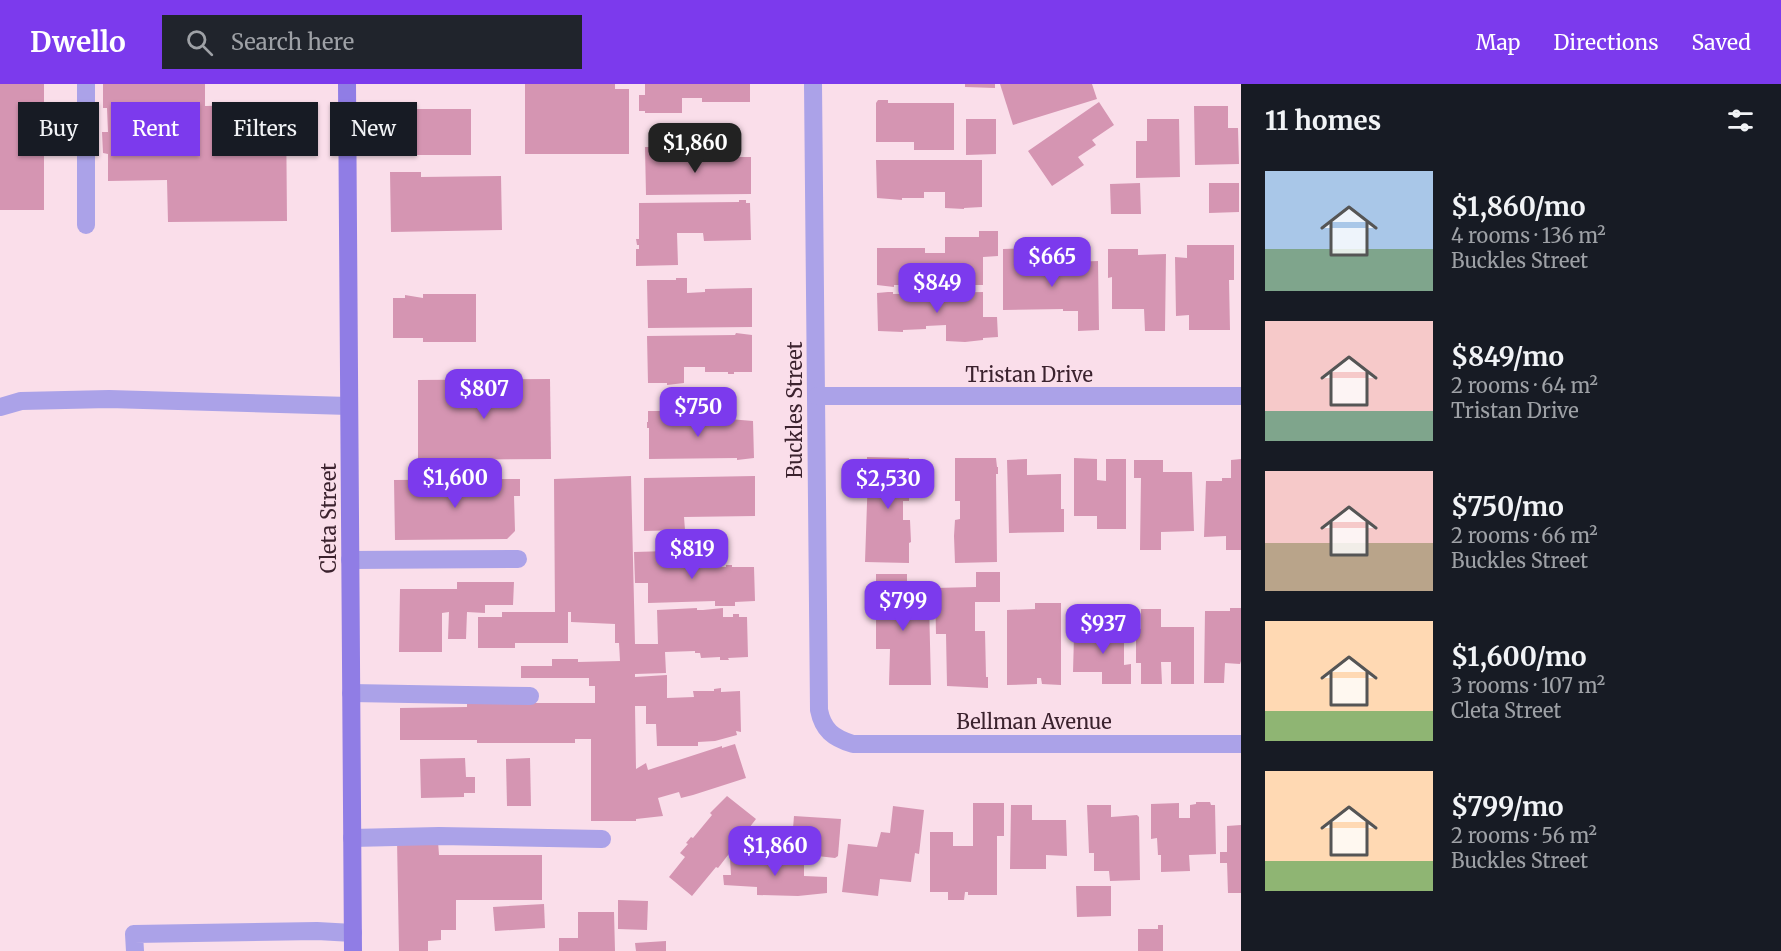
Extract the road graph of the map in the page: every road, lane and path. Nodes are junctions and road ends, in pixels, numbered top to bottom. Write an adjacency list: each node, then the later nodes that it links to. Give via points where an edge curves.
1 (86, 84): 4 (street)
2 (347, 84): 7 (street, Cleta Street)
3 (813, 84): 5 (street, Buckles Street)
4 (86, 225)
5 (817, 396): 6 (street, Tristan Drive); 13 (street, Buckles Street, via 819,710)
6 (1241, 396)
7 (349, 406): 8 (street, via 109,399 21,401); 10 (street, Cleta Street)
8 (0, 407)
9 (518, 559): 10 (street)
10 (350, 560): 11 (street, Cleta Street)
11 (351, 693): 12 (street); 15 (street, Cleta Street)
12 (530, 696)
13 (830, 733): 14 (street, Bellman Avenue, via 853,744)
14 (1241, 744)
15 (352, 837): 16 (street); 17 (street, Cleta Street)
16 (602, 839)
17 (353, 942): 18 (street, via 317,931)
18 (135, 943)

